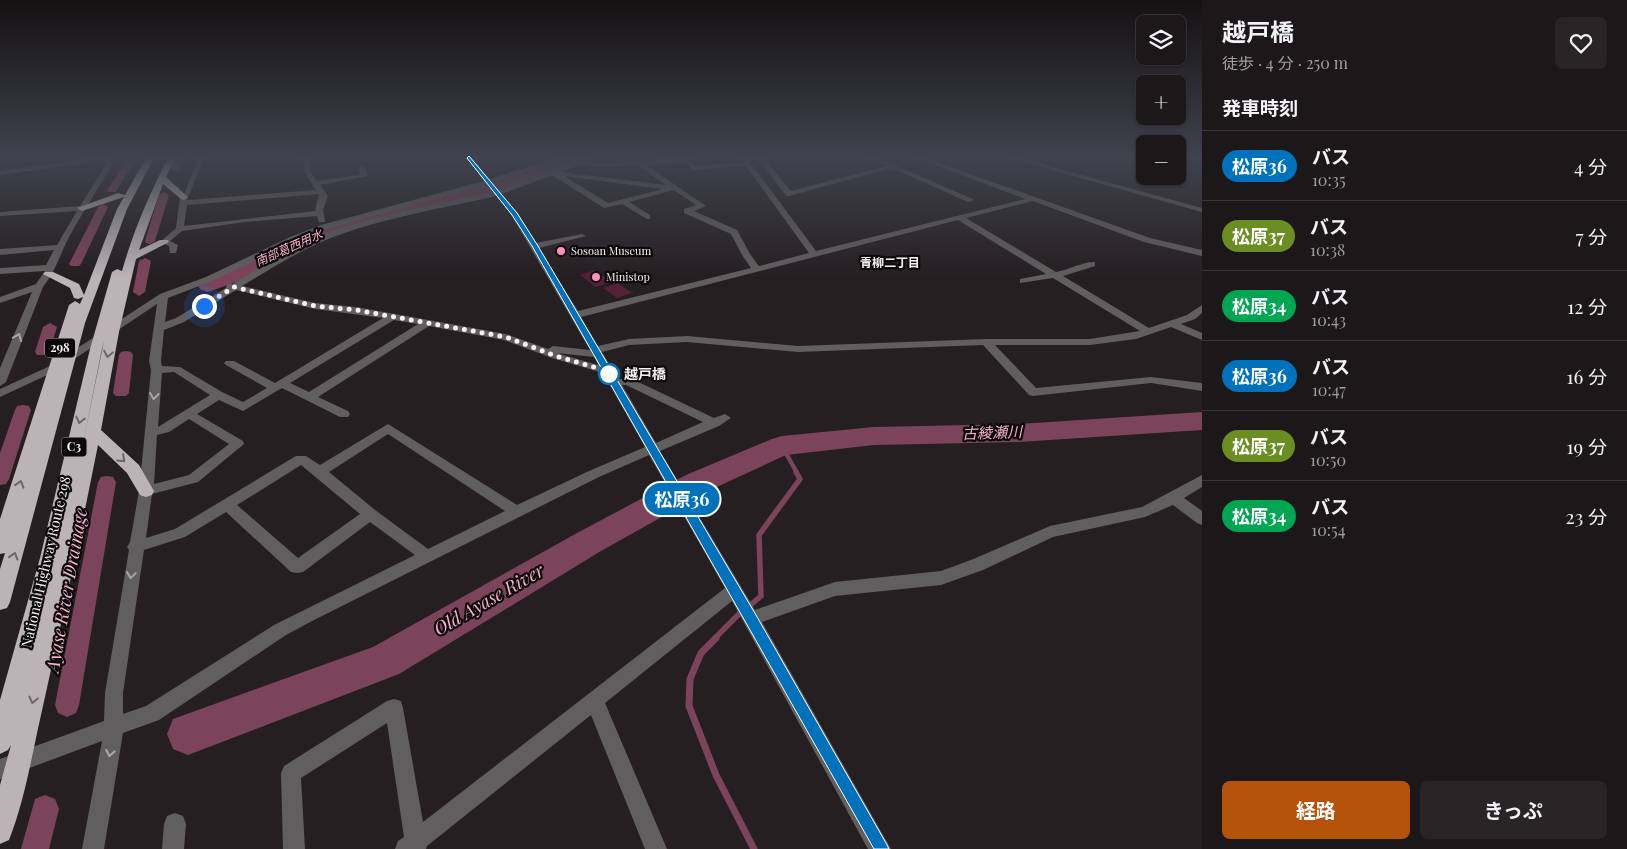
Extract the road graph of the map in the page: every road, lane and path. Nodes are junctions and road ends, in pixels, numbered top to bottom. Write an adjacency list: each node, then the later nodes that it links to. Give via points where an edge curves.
1 (89, 198): 24 (street)
2 (113, 198): 24 (highway)
3 (120, 198): 50 (highway, 298)
4 (128, 198): 93 (highway, C3, one-way to 4, via 79,323)
5 (144, 198): 97 (highway, C3, one-way to 97, via 105,314 49,558)
6 (155, 198): 40 (highway, National Highway Route 298)
7 (182, 198): 21 (highway)
8 (225, 198): 21 (street)
9 (324, 198): 27 (street)
10 (452, 198): 30 (street)
11 (460, 198): 49 (street, via 348,229 282,258)
12 (502, 198): 34 (street)
13 (593, 198): 23 (street, via 606,206)
14 (639, 198): 23 (street)
15 (689, 198): 42 (street, via 702,206 687,212 734,232)
16 (773, 198): 39 (street)
17 (965, 198): 22 (street)
18 (1029, 198): 20 (street)
19 (1157, 198): 25 (street)
20 (1033, 199): 29 (street); 38 (street, via 1147,240)
21 (184, 200): 31 (street)
22 (971, 200)
23 (623, 202): 28 (street)
24 (82, 208): 26 (street); 35 (street)
25 (1202, 210)
26 (0, 214)
27 (320, 214): 30 (street); 31 (street, via 245,220)
28 (647, 217)
29 (960, 218): 39 (street); 45 (street)
30 (324, 227): 46 (street)
31 (180, 230): 33 (street)
32 (582, 236): 34 (street)
33 (164, 242): 36 (street, via 174,245); 40 (highway)
34 (535, 246): 54 (street)
35 (60, 247): 37 (street); 44 (street)
36 (173, 251)
37 (0, 252)
38 (1202, 253)
39 (814, 254): 42 (street)
40 (132, 257): 58 (highway, National Highway Route 298)
41 (1092, 264): 45 (street)
42 (757, 269): 54 (street)
43 (0, 271): 44 (street)
44 (48, 271): 48 (street); 50 (highway, via 75,286)
45 (1054, 276): 47 (street); 60 (street)
46 (209, 280): 49 (street); 51 (street)
47 (1022, 281)
48 (39, 286): 52 (street); 69 (street, one-way to 48)
49 (234, 287): 55 (street, via 315,306 349,308); 59 (street, via 180,320)
50 (78, 296): 66 (highway, 298)
51 (163, 296): 58 (street); 59 (street)
52 (0, 300)
53 (1202, 308): 57 (street, via 1191,317)
54 (575, 315): 64 (street)
55 (392, 317): 56 (street); 71 (street)
56 (427, 323): 63 (street, via 506,337); 75 (street)
57 (1172, 324): 60 (street); 61 (street)
58 (114, 327): 66 (street); 78 (highway, National Highway Route 298, one-way to 78)
59 (160, 328): 67 (street, via 155,361)
60 (1148, 332): 62 (street, via 1090,342)
61 (1202, 337)
62 (986, 342): 64 (street, via 798,350 687,339 629,342); 72 (street, via 1033,392 1152,380)
63 (538, 348): 64 (street); 68 (street)
64 (596, 352): 68 (street)
65 (230, 363): 71 (street)
66 (54, 368): 73 (street); 89 (highway, 298, one-way to 66)
67 (157, 370): 74 (street, via 176,369); 79 (street, one-way to 79)
68 (607, 371): 70 (street)
69 (0, 382)
70 (614, 382): 80 (street); 80 (street, via 628,381 720,420)
71 (277, 385): 74 (street, via 243,406); 75 (street)
72 (1202, 387)
73 (0, 393)
74 (218, 395): 76 (street)
75 (310, 397): 77 (street)
76 (189, 414): 79 (street, via 165,429); 83 (street, via 238,444 193,479)
77 (344, 414)
78 (93, 432): 83 (highway, one-way to 83, via 133,470); 98 (highway, National Highway Route 298, one-way to 98)
79 (151, 433): 83 (street)
80 (652, 448): 86 (street); 92 (street)
81 (320, 472): 85 (street, via 301,459); 86 (street, via 388,428); 87 (street)
82 (1202, 480): 84 (street)
83 (146, 491): 90 (street)
84 (1174, 498): 88 (street); 94 (street, via 1145,512 1050,532 941,578 835,589)
85 (227, 504): 87 (street, via 296,567); 90 (street, via 180,533)
86 (515, 511): 91 (street)
87 (370, 514): 91 (street)
88 (1202, 519)
89 (0, 547)
90 (135, 547): 96 (street, one-way to 96, via 114,694)
91 (427, 556): 96 (street, via 280,630 152,714)
92 (734, 590): 94 (street); 95 (street)
93 (0, 602)
94 (751, 619): 107 (street)
95 (594, 700): 102 (street); 103 (street)
96 (114, 727): 98 (street); 104 (street, one-way to 104)
97 (0, 742)
98 (19, 762): 99 (street); 101 (highway, National Highway Route 298)
99 (0, 769)
100 (175, 824): 105 (street)
101 (0, 831)
102 (413, 846): 106 (street, via 394,708 291,773)
103 (654, 848)
104 (93, 849)
105 (173, 849)
106 (294, 849)
107 (880, 849)

